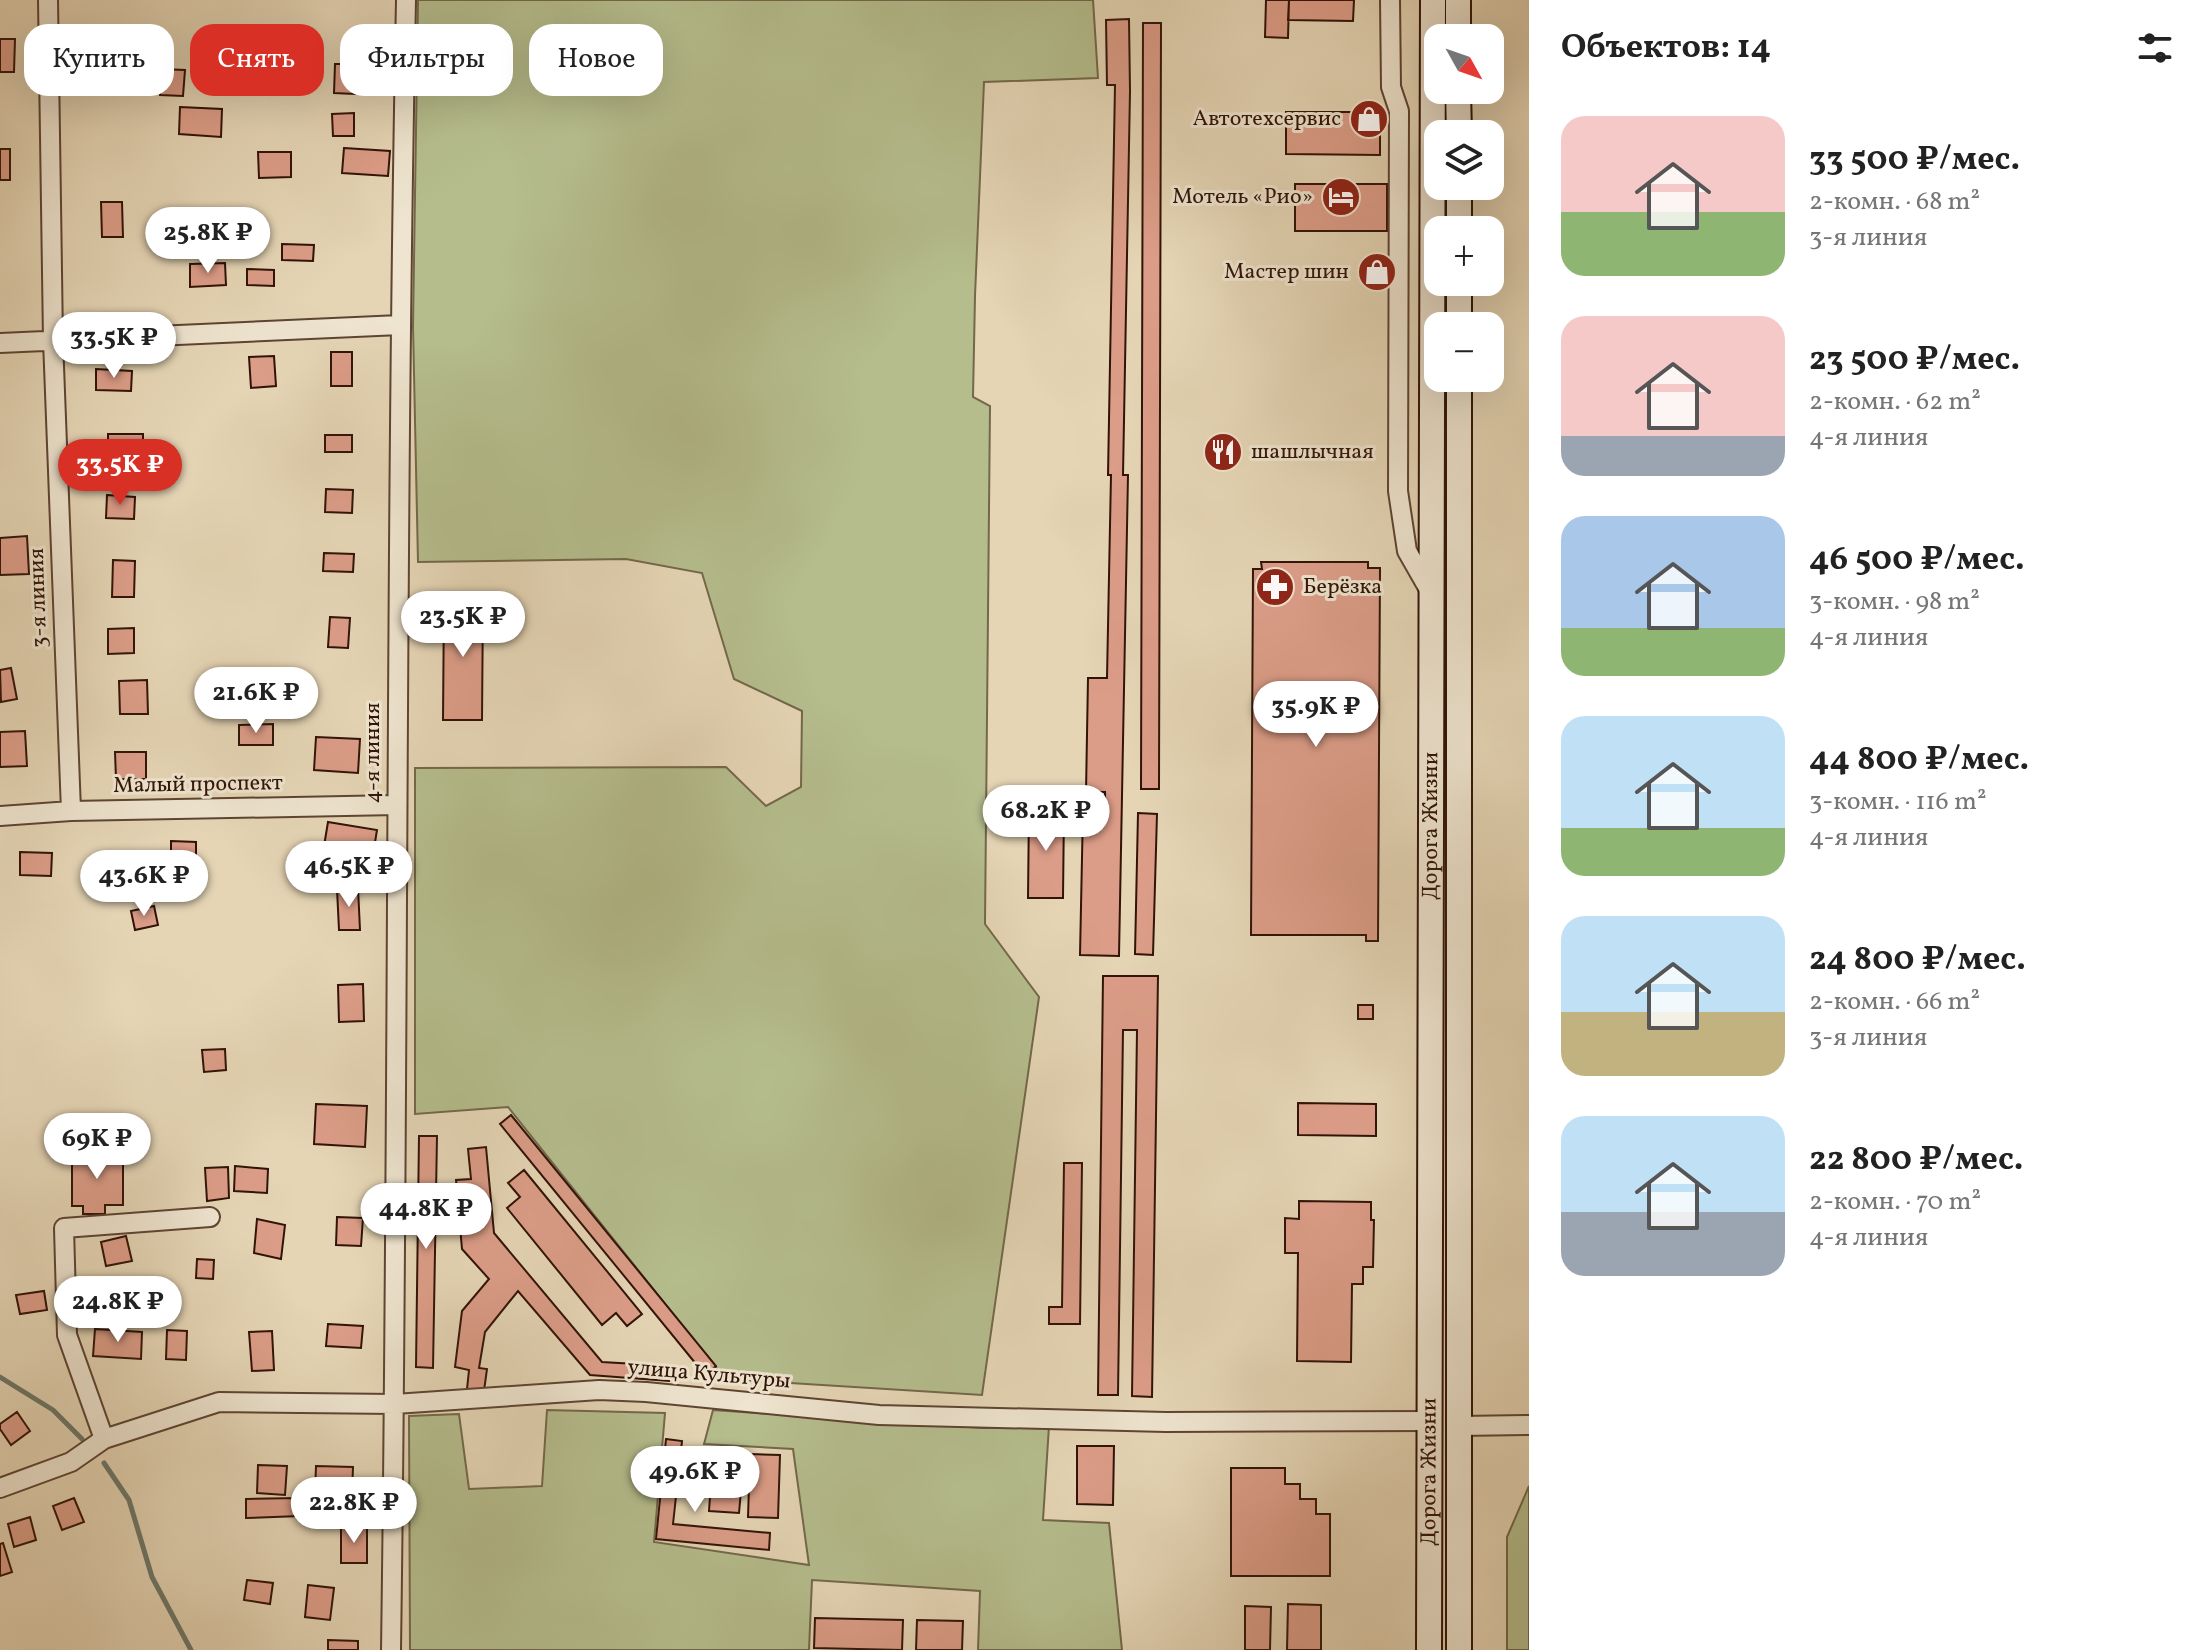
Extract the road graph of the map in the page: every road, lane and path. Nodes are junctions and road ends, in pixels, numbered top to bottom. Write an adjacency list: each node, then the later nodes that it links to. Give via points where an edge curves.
1 (48, 0): 8 (street, 3-я линия)
2 (406, 0): 7 (street, 4-я линия)
3 (1390, 0): 11 (street, via 1391,87 1399,111 1398,491 1407,551)
4 (1433, 0): 11 (main road, Дорога Жизни)
5 (1458, 0): 6 (main road)
6 (1458, 24)
7 (400, 325): 8 (street); 12 (street, 4-я линия)
8 (53, 340): 9 (street); 13 (street, 3-я линия)
9 (0, 343)
10 (1459, 392): 19 (main road, Дорога Жизни)
11 (1432, 594): 17 (main road, Дорога Жизни)
12 (397, 805): 13 (street, Малый проспект); 16 (street, 4-я линия)
13 (71, 811): 14 (street, Малый проспект)
14 (0, 816)
15 (210, 1217): 20 (street, via 64,1228 67,1335)
16 (395, 1404): 17 (street, улица Культуры, via 599,1390 879,1415); 20 (street, улица Культуры, via 219,1402); 22 (street, 4-я линия)
17 (1431, 1421): 23 (main road, Дорога Жизни)
18 (1529, 1425): 19 (street)
19 (1460, 1426): 24 (main road, Дорога Жизни)
20 (104, 1439): 21 (street, улица Культуры, via 71,1462)
21 (0, 1488)
22 (391, 1650)
23 (1429, 1650)
24 (1459, 1650)

